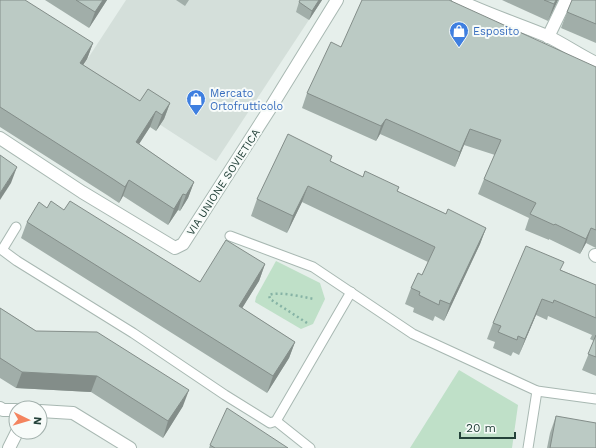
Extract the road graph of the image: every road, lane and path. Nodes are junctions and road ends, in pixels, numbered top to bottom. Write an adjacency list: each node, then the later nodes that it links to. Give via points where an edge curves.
1 (337, 0): 6 (street, VIA UNIONE SOVIETICA, via 183,244 175,248 82,192)
2 (458, 0): 4 (street)
3 (566, 0): 4 (street)
4 (548, 37): 5 (street)
5 (596, 63)
6 (0, 138)
7 (16, 226): 9 (lane)
8 (230, 236): 10 (lane, via 313,267)
9 (1, 250): 16 (lane, via 133,332 270,423)
10 (351, 292): 13 (lane, via 413,334); 16 (lane)
11 (314, 298): 12 (path, via 272,294 269,296)
12 (307, 324)
13 (537, 391): 14 (lane); 19 (lane)
14 (596, 399)
15 (48, 411): 17 (street, via 73,413)
16 (276, 421): 18 (lane)
17 (130, 448)
18 (310, 448)
19 (528, 448)

